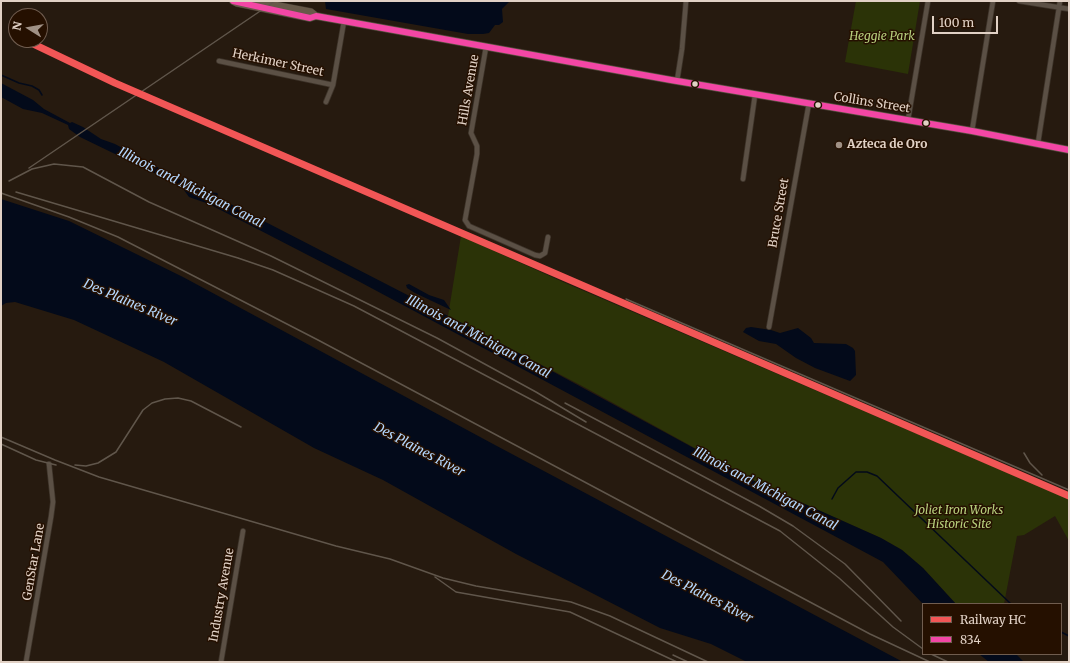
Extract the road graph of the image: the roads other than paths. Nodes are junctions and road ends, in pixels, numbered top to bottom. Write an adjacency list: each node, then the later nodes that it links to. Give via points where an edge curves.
1 (234, 1): 10 (main road, Collins Street, via 237,4 310,18)
2 (254, 1): 10 (main road, Collins Street, via 311,12)
3 (686, 1): 14 (street)
4 (928, 1): 19 (street)
5 (993, 1): 20 (street)
6 (1019, 1): 8 (street)
7 (1060, 1): 8 (street)
8 (1059, 8): 9 (street); 21 (street)
9 (1069, 10)
10 (316, 16): 11 (main road, Collins Street)
11 (344, 22): 12 (main road, Collins Street); 15 (street)
12 (486, 47): 14 (main road, Collins Street); 24 (street, Hills Avenue, via 471,133 477,146 477,154 466,220 469,226 535,255 540,256 544,253)
13 (219, 61): 15 (street, Herkimer Street)
14 (677, 81): 16 (main road, Collins Street)
15 (333, 85): 17 (street)
16 (755, 94): 18 (main road, Collins Street); 23 (street)
17 (326, 102)
18 (809, 103): 19 (main road, Collins Street); 25 (street, Bruce Street)
19 (908, 120): 20 (main road, Collins Street)
20 (972, 131): 21 (main road, Collins Street)
21 (1038, 143): 22 (main road, Collins Street)
22 (1069, 150)
23 (743, 179)
24 (548, 237)
25 (769, 327)
26 (49, 464): 28 (street, GenStar Lane, via 53,502)
27 (243, 531): 29 (street, Industry Avenue)
28 (26, 662)
29 (221, 662)

